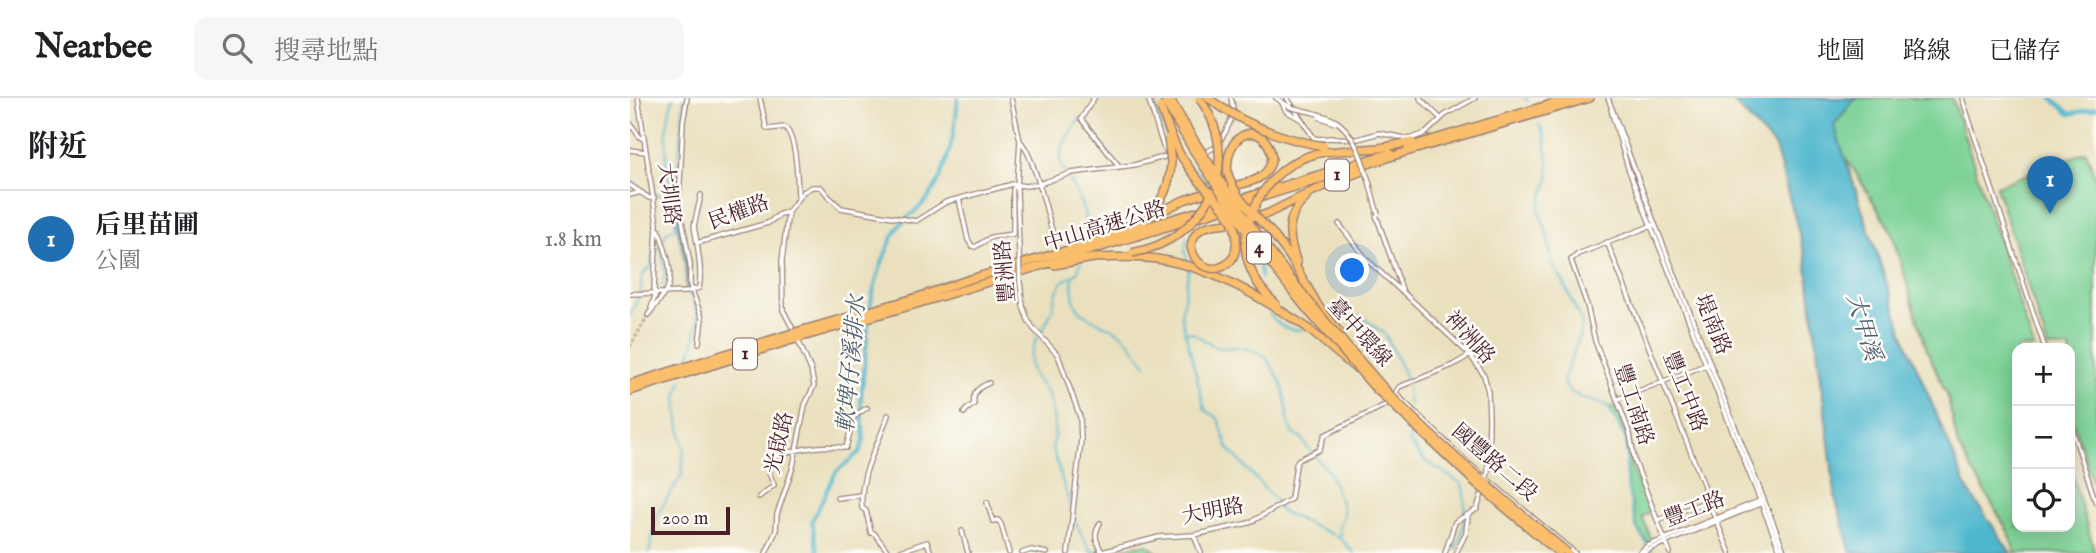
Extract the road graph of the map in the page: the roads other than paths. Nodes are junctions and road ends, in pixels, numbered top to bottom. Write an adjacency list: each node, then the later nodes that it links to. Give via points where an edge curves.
1 (638, 98): 27 (street, 大圳路)
2 (687, 98): 58 (street, via 679,202 690,264)
3 (760, 98): 43 (street, via 766,127 789,131)
4 (1011, 98): 28 (street, 豐洲路)
5 (1094, 98): 34 (street, via 1081,119)
6 (1148, 98): 33 (street)
7 (1157, 98): 22 (highway, bridge)
8 (1163, 98): 74 (highway, 臺中環線 / 4, bridge, via 1253,241 1304,306)
9 (1169, 98): 74 (highway, 臺中環線 / 4, bridge, via 1258,238)
10 (1199, 98): 55 (highway, bridge, via 1219,145 1214,188 1200,214 1182,232)
11 (1208, 98): 29 (highway, bridge, via 1262,130)
12 (1231, 98): 33 (street, via 1234,113 1217,146 1208,151 1178,148)
13 (1276, 98): 21 (street, 神洲路)
14 (1287, 98): 24 (street)
15 (1420, 98): 23 (street)
16 (1475, 98): 23 (street)
17 (1590, 98): 20 (highway, 中山高速公路 / 1)
18 (1608, 98): 48 (street, 堤南路, via 1622,150)
19 (1962, 98): 70 (street)
20 (1575, 100): 26 (highway, 中山高速公路 / 1); 32 (highway, 中山高速公路 / 1)
21 (1282, 103): 24 (street); 59 (street, 神洲路, bridge, via 1329,118 1347,130 1359,153)
22 (1160, 107): 33 (highway, bridge); 38 (highway, bridge, via 1180,154 1226,211 1236,232 1235,254 1227,264 1202,265 1191,247 1196,233 1205,226 1261,216)
23 (1440, 118): 24 (street, via 1426,133 1405,139 1379,133 1358,139 1316,139)
24 (1301, 120)
25 (630, 123): 27 (street)
26 (1457, 131): 29 (highway, via 1404,144); 53 (highway, 中山高速公路 / 1)
27 (644, 140): 31 (street, 大圳路)
28 (1020, 141): 35 (street); 37 (street, 豐洲路)
29 (1324, 149): 67 (highway, bridge, via 1290,164 1265,186 1253,209 1246,240 1247,260 1257,283)
30 (630, 150): 31 (street)
31 (646, 152): 42 (street, 大圳路)
32 (1406, 152): 38 (highway); 53 (highway, 中山高速公路 / 1)
33 (1170, 159): 34 (street); 49 (highway, via 1161,201)
34 (1120, 167): 35 (street, via 1069,173)
35 (1039, 184): 37 (street); 50 (street)
36 (630, 185): 39 (street)
37 (1017, 187): 44 (street); 44 (street, via 1013,189 1013,234 990,237 975,247 968,240); 112 (street, 豐洲路, bridge, via 1023,306 1032,328 1058,355 1080,417)
38 (1321, 188): 63 (highway, via 1301,202 1288,232 1301,273)
39 (641, 192): 40 (street); 42 (street)
40 (630, 195)
41 (701, 195): 52 (street, via 694,226)
42 (654, 196): 46 (street, 大圳路)
43 (799, 196): 44 (street, 民權路, via 817,186 841,208 912,222); 45 (street, 民權路)
44 (959, 198)
45 (788, 212): 52 (street, 民權路, via 768,223); 66 (street, via 782,250 783,310)
46 (657, 224): 56 (street); 57 (street, 大圳路)
47 (1339, 224): 59 (street, via 1367,260)
48 (1653, 225): 51 (street); 72 (street, 堤南路)
49 (1128, 226): 53 (highway); 63 (highway, bridge, via 1203,193 1249,183 1260,179 1272,158 1268,144 1258,135 1237,139 1228,155 1231,185 1244,205 1282,246)
50 (1055, 242)
51 (1607, 242): 73 (street, 豐工中路); 79 (street, 豐工南路, via 1573,256 1572,265)
52 (696, 243): 58 (street, 民權路, via 701,284)
53 (1092, 243): 54 (highway, 中山高速公路 / 1)
54 (1078, 251): 55 (highway, via 1093,258); 64 (highway, 中山高速公路 / 1); 64 (highway, 中山高速公路 / 1, via 967,280)
55 (1134, 255): 67 (highway, via 1207,272)
56 (664, 257): 57 (street); 61 (street, via 670,277)
57 (656, 260): 60 (street, 大圳路)
58 (689, 291): 61 (street); 69 (street, via 702,318)
59 (1402, 292): 71 (street, 神洲路)
60 (656, 293): 61 (street); 61 (street, 大圳路, via 648,316); 62 (street)
61 (663, 293)
62 (630, 294)
63 (1319, 307): 74 (highway, bridge)
64 (880, 311): 65 (highway, 中山高速公路 / 1)
65 (860, 317): 76 (highway, 中山高速公路 / 1); 77 (highway, 中山高速公路 / 1)
66 (792, 327)
67 (1308, 328): 74 (highway, bridge)
68 (799, 340): 85 (street, 光啟路, via 814,386)
69 (699, 343)
70 (2043, 343)
71 (1470, 355): 78 (street, via 1399,387); 86 (street, 神洲路, via 1481,368 1488,392)
72 (1708, 364): 73 (street); 93 (street, 堤南路)
73 (1662, 381): 79 (street); 91 (street, 豐工中路)
74 (1374, 382): 116 (highway, 臺中環線 / 4, bridge, via 1477,484); 117 (highway, 臺中環線 / 4, bridge)
75 (989, 383): 82 (street, via 974,393 974,404)
76 (630, 384)
77 (630, 391)
78 (1395, 393): 80 (street); 86 (street, 國豐路二段)
79 (1618, 399): 97 (street, 豐工南路)
80 (1388, 404): 87 (street); 100 (street, 大明路, via 1325,435 1319,450 1298,460 1289,501 1249,523)
81 (867, 408): 85 (street, via 854,415 846,448)
82 (964, 413)
83 (888, 415): 88 (street)
84 (2075, 438): 94 (street)
85 (797, 450): 89 (street, via 764,461 774,485); 104 (street, 光啟路)
86 (1487, 478): 87 (street, 神洲路); 118 (street, 國豐路二段)
87 (1482, 491): 95 (street, 神洲路, via 1477,509); 116 (street)
88 (861, 495): 90 (street); 105 (street, via 871,533)
89 (759, 497)
90 (837, 498)
91 (1708, 501): 96 (street, 豐工中路); 97 (street)
92 (987, 502): 109 (street, via 993,520 1001,524)
93 (1763, 502): 96 (street, 豐工路); 123 (street, 堤南路)
94 (2096, 503)
95 (1468, 515): 114 (street, via 1454,524); 115 (street, via 1466,534)
96 (1717, 520): 101 (street, 豐工路); 122 (street, 豐工中路)
97 (1657, 521): 101 (street, 豐工南路)
98 (1100, 523): 103 (street, via 1095,537)
99 (962, 531): 108 (street)
100 (1194, 535): 103 (street, 大明路, via 1159,537); 113 (street)
101 (1665, 541): 102 (street, 豐工路); 121 (street, 豐工南路)
102 (1650, 547): 119 (street, 豐工路); 120 (street, 豐工路)
103 (1101, 552)
104 (766, 553)
105 (889, 553)
106 (895, 553): 107 (street, via 927,542)
107 (931, 553)
108 (968, 553)
109 (1009, 553)
110 (1022, 553): 111 (street)
111 (1047, 553)
112 (1068, 553)
113 (1201, 553)
114 (1445, 553)
115 (1456, 553)
116 (1558, 553)
117 (1568, 553)
118 (1575, 553)
119 (1639, 553)
120 (1644, 553)
121 (1670, 553)
122 (1730, 553)
123 (1783, 553)

